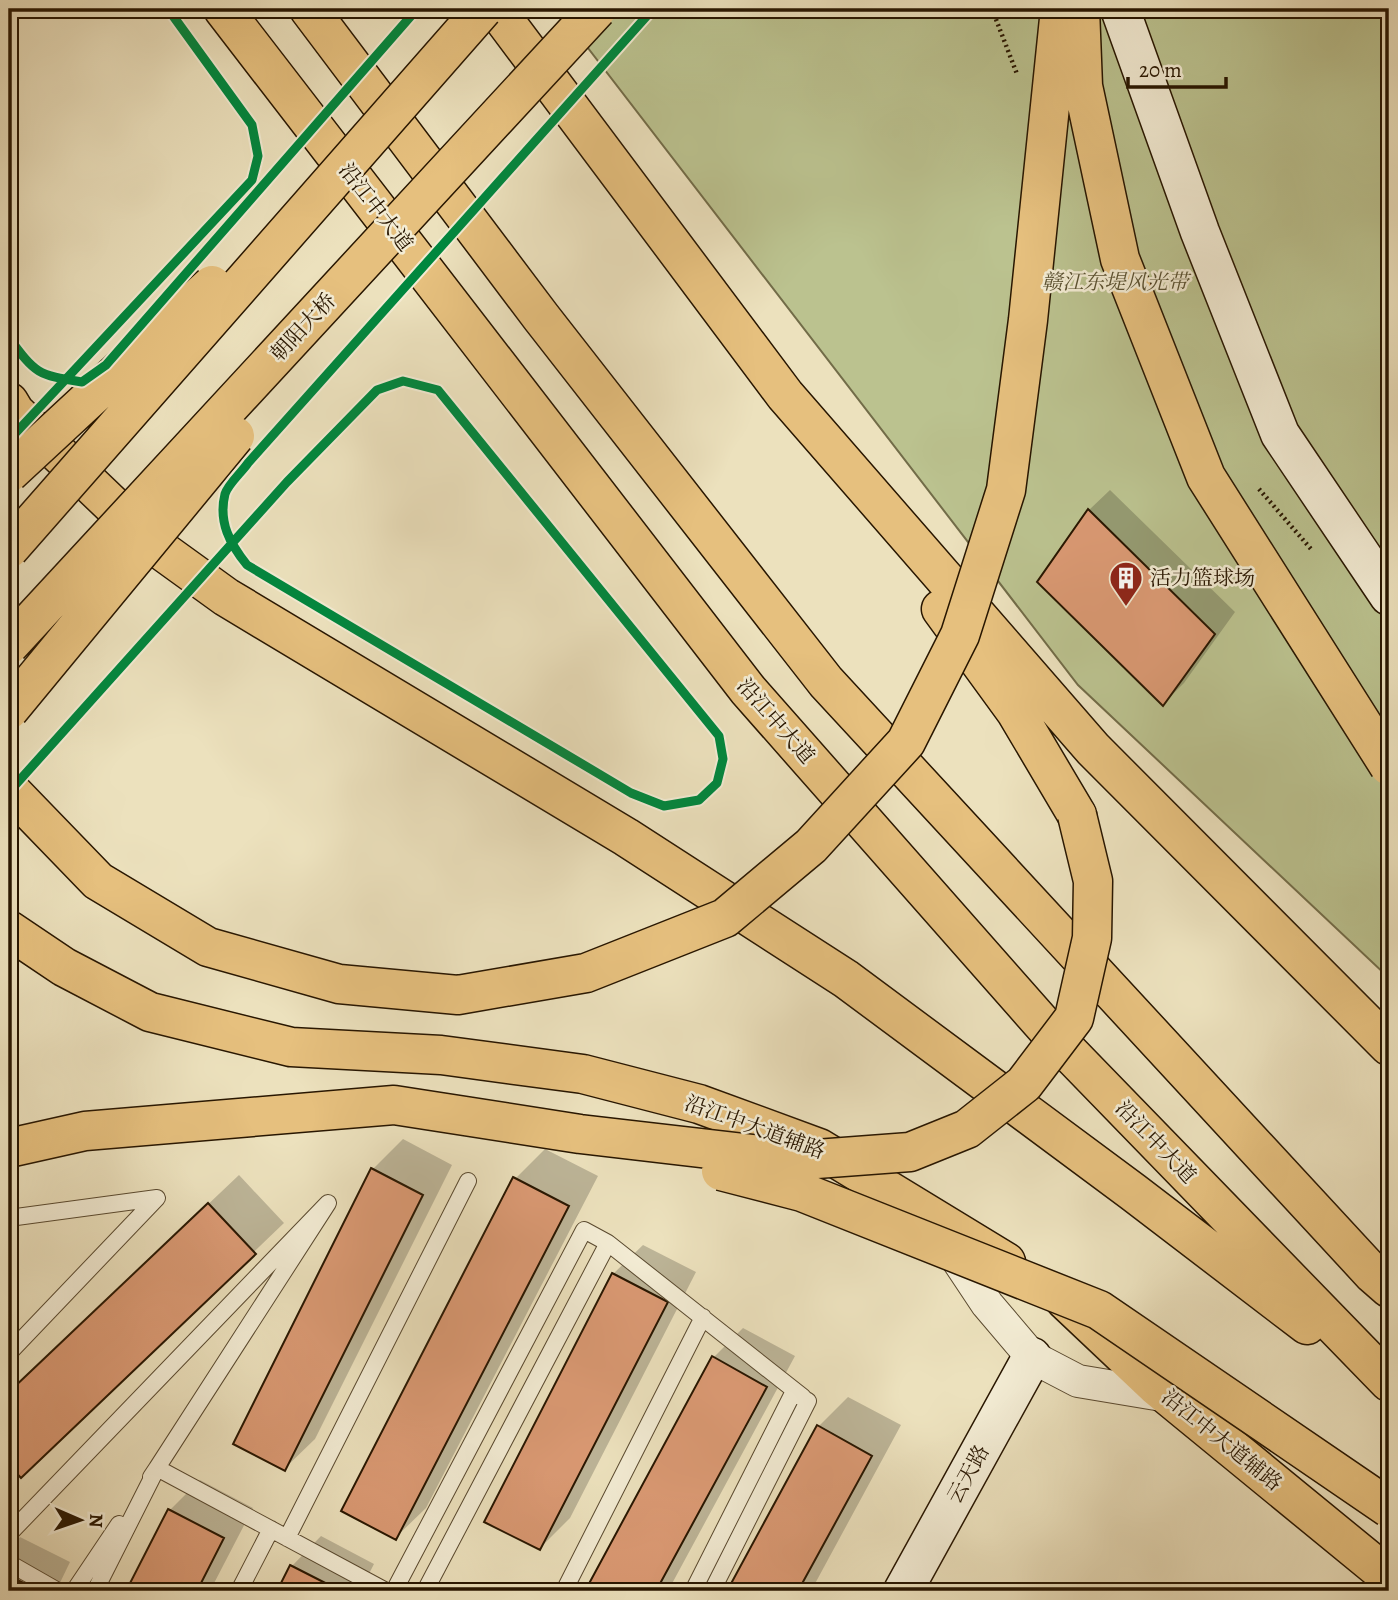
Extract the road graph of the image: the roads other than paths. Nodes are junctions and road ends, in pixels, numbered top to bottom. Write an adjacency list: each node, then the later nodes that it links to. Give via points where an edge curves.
1 (223, 9): 32 (main road, 沿江中大道, via 748,690 1054,1037)
2 (309, 9): 28 (main road, via 541,317 826,682)
3 (483, 9): 9 (main road, bridge)
4 (496, 9): 11 (main road)
5 (597, 9): 10 (main road, 朝阳大桥, bridge)
6 (1060, 9): 19 (main road, bridge, via 1006,490 960,635 906,742 811,846 725,918 586,973 458,995 339,984 208,947 98,881)
7 (1080, 9): 18 (main road, bridge, via 1083,86 1120,259 1206,477)
8 (1120, 9): 15 (street, via 1200,232 1280,435)
9 (358, 151): 13 (main road, bridge); 14 (main road, bridge)
10 (382, 242): 16 (main road, 朝阳大桥, bridge); 17 (main road, bridge, via 284,377)
11 (785, 395): 21 (main road, via 1094,749); 22 (main road, bridge, via 1016,712 1077,815 1093,881 1092,938 1074,1018 1024,1084 967,1129 910,1152 803,1160)
12 (9, 402): 33 (main road, bridge, via 154,545 226,597 626,837 846,979)
13 (9, 473)
14 (9, 549)
15 (1389, 596)
16 (9, 645)
17 (9, 710)
18 (1389, 766)
19 (9, 789)
20 (9, 930): 25 (main road, 沿江中大道辅路, via 64,967 150,1012 291,1046 441,1055 583,1073 699,1104 819,1148)
21 (1389, 1046)
22 (580, 1134): 23 (main road, bridge, via 394,1105 85,1131); 37 (main road, bridge, via 802,1192 1099,1310)
23 (9, 1148)
24 (468, 1181): 40 (lane)
25 (927, 1214): 31 (street, via 987,1304); 34 (main road, 沿江中大道辅路, via 1064,1299)
26 (9, 1218): 30 (lane, via 157,1198)
27 (608, 1243): 29 (lane); 48 (lane, via 584,1230); 49 (lane)
28 (1389, 1288)
29 (703, 1317): 35 (lane); 50 (lane)
30 (9, 1353)
31 (1032, 1357): 34 (street, via 1079,1381); 53 (street, 云天路)
32 (1389, 1382)
33 (1389, 1388)
34 (1168, 1396): 42 (main road, 沿江中大道辅路)
35 (808, 1401): 51 (lane, via 793,1393); 52 (lane)
36 (157, 1468): 38 (lane); 39 (lane, via 328,1203); 45 (lane); 46 (lane)
37 (1389, 1508)
38 (271, 1530): 40 (lane); 47 (lane)
39 (9, 1534)
40 (287, 1538): 43 (lane)
41 (9, 1563): 44 (lane)
42 (1389, 1577)
43 (377, 1589)
44 (58, 1591)
45 (74, 1591)
46 (94, 1591)
47 (239, 1591)
48 (394, 1591)
49 (425, 1591)
50 (564, 1591)
51 (693, 1591)
52 (712, 1591)
53 (903, 1591)

